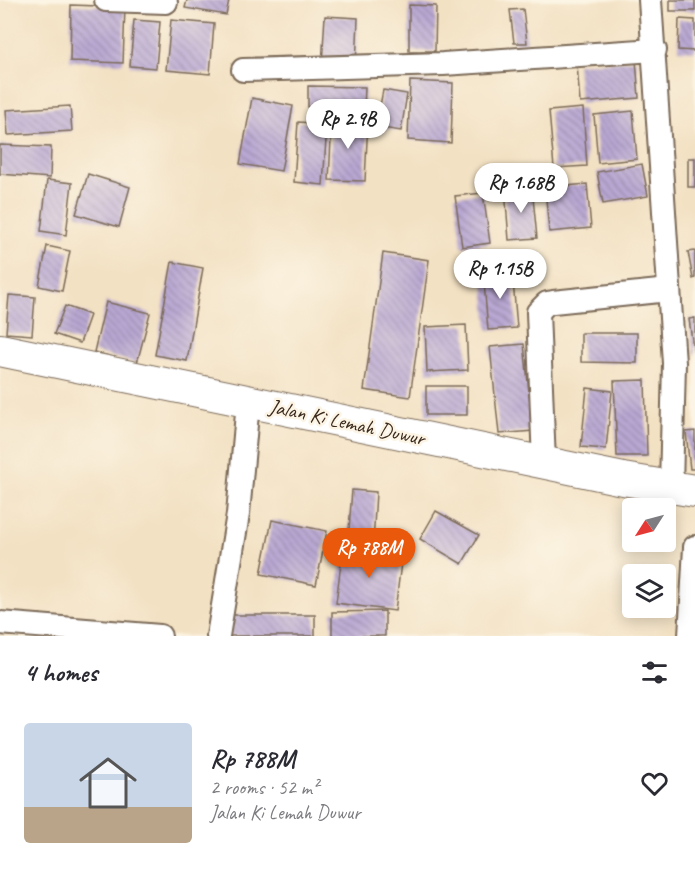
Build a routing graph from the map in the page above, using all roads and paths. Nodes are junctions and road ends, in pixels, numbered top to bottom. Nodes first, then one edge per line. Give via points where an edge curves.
1 (106, 0) edge
2 (650, 0) edge
3 (166, 2) dead end
4 (655, 50) junction
5 (243, 70) dead end
6 (669, 290) junction
7 (0, 350) edge
8 (248, 402) junction
9 (544, 463) junction
10 (683, 489) edge
11 (695, 547) edge
12 (0, 623) edge
13 (160, 636) edge
14 (219, 636) edge
15 (690, 636) edge

1 - 3 street
2 - 4 street
4 - 5 street via 443,64
4 - 6 street
6 - 9 street via 553,302 541,307 538,312
6 - 10 street
7 - 8 main road, Jalan Ki Lemah Duwur
8 - 9 main road, Jalan Ki Lemah Duwur
8 - 14 street via 238,514
9 - 10 main road, Jalan Ki Lemah Duwur
11 - 15 street
12 - 13 street

